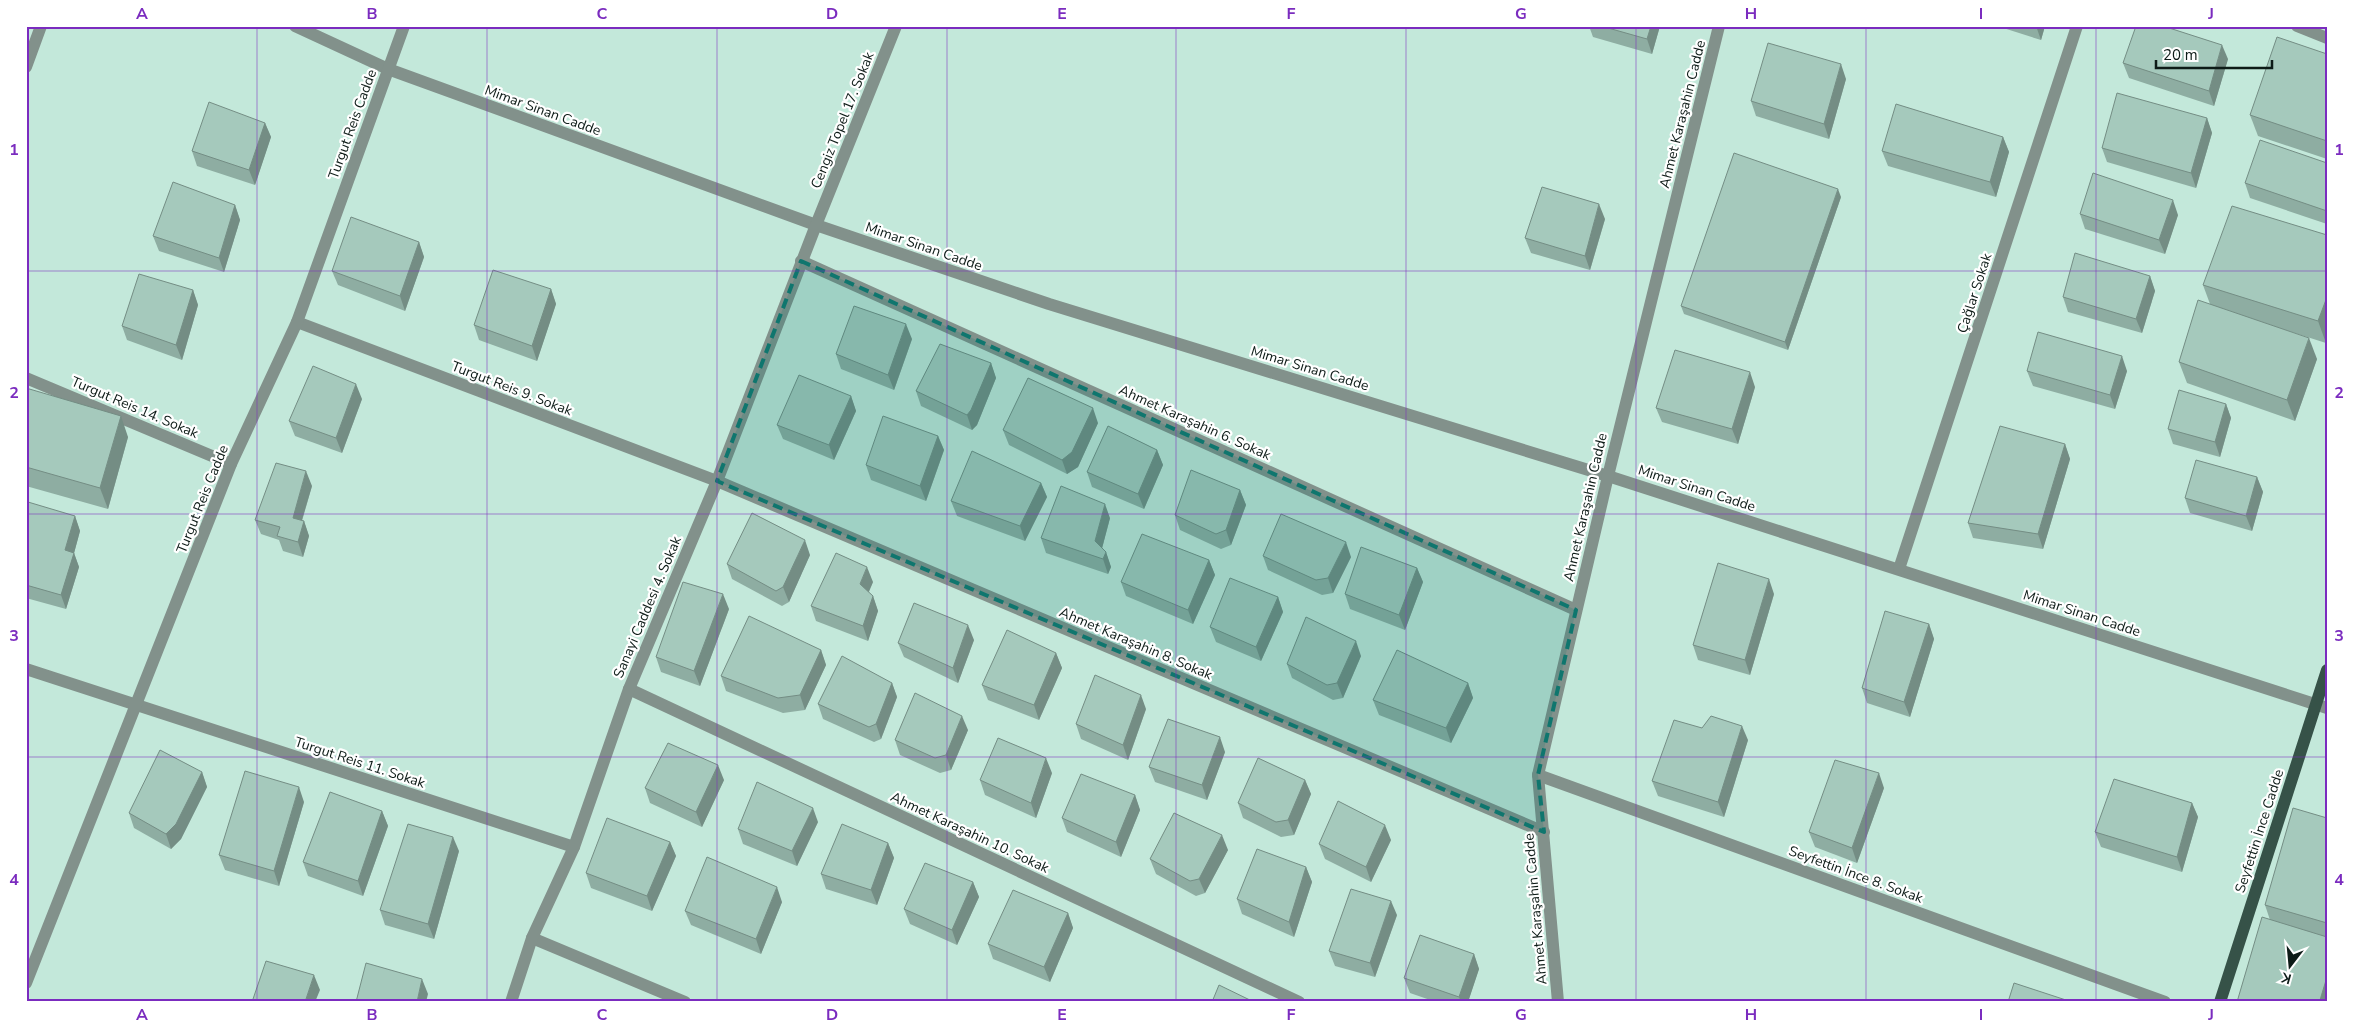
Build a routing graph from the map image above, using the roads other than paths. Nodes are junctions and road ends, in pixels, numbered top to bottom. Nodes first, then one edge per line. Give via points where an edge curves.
1 (41, 26) edge
2 (295, 26) edge
3 (404, 26) edge
4 (896, 26) edge
5 (1720, 26) edge
6 (2077, 26) edge
7 (2297, 26) edge
8 (2327, 38) edge
9 (26, 67) edge
10 (388, 69) junction
11 (816, 225) junction
12 (801, 261) junction
13 (297, 322) junction
14 (26, 378) edge
15 (231, 464) junction
16 (1608, 476) junction
17 (717, 481) junction
18 (1899, 569) junction
19 (1576, 610) junction
20 (26, 669) edge
21 (2327, 670) edge
22 (629, 689) junction
23 (137, 705) junction
24 (2321, 706) edge
25 (1538, 774) junction
26 (1544, 832) junction
27 (574, 848) junction
28 (532, 938) junction
29 (26, 983) edge
30 (511, 1002) edge
31 (685, 1002) edge
32 (1298, 1002) edge
33 (1558, 1002) edge
34 (2165, 1002) edge
35 (2220, 1002) edge

1 - 9 street
2 - 10 street, Mimar Sinan Cadde
3 - 10 street, Turgut Reis Cadde
4 - 11 street, Cengiz Topel 17. Sokak
5 - 16 street, Ahmet Karaşahin Cadde
6 - 18 street, Çağlar Sokak
7 - 8 street
10 - 11 street, Mimar Sinan Cadde
10 - 13 street, Turgut Reis Cadde
11 - 12 street, Sanayi Caddesi 4. Sokak
11 - 16 street, Mimar Sinan Cadde via 1050,304
12 - 17 street, Sanayi Caddesi 4. Sokak
12 - 19 street, Ahmet Karaşahin 6. Sokak
13 - 15 street, Turgut Reis Cadde
13 - 17 street, Turgut Reis 9. Sokak
14 - 15 street, Turgut Reis 14. Sokak
15 - 23 street, Turgut Reis Cadde
16 - 18 street, Mimar Sinan Cadde
16 - 19 street, Ahmet Karaşahin Cadde
17 - 22 street, Sanayi Caddesi 4. Sokak
17 - 26 street, Ahmet Karaşahin 8. Sokak
18 - 24 street, Mimar Sinan Cadde
19 - 25 street, Ahmet Karaşahin Cadde
20 - 23 street, Turgut Reis 11. Sokak
21 - 24 main road, Seyfettin İnce Cadde
22 - 27 street, Sanayi Caddesi 4. Sokak
22 - 32 street, Ahmet Karaşahin 10. Sokak
23 - 27 street, Turgut Reis 11. Sokak
23 - 29 street, Turgut Reis Cadde
24 - 35 main road, Seyfettin İnce Cadde
25 - 26 street, Ahmet Karaşahin Cadde
25 - 34 street, Seyfettin İnce 8. Sokak
26 - 33 street, Ahmet Karaşahin Cadde
27 - 28 street, Sanayi Caddesi 4. Sokak
28 - 30 street, Sanayi Caddesi 4. Sokak
28 - 31 street

